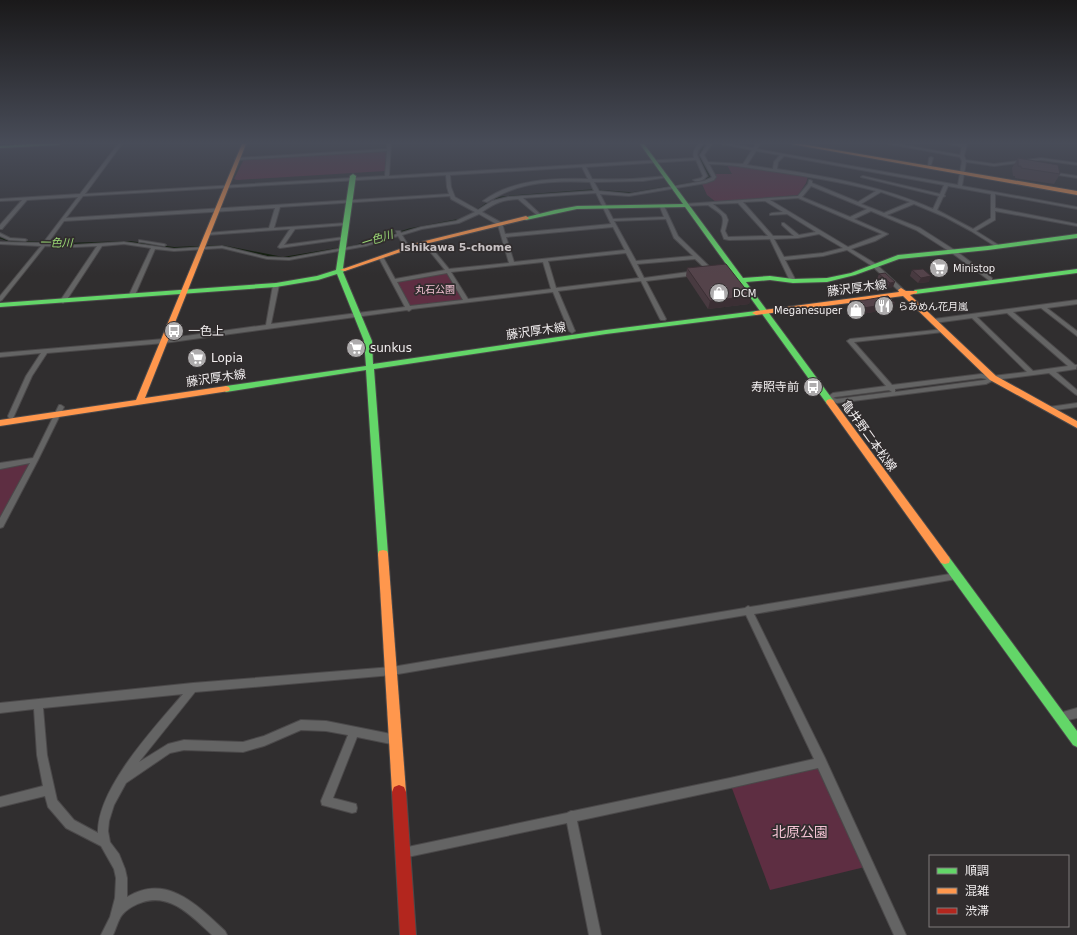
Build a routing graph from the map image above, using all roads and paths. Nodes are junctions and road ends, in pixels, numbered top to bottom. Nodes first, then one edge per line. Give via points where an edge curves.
1 (87, 188) edge
2 (180, 188) edge
3 (226, 188) edge
4 (350, 188) edge
5 (449, 188) edge
6 (517, 188) edge
7 (594, 188) edge
8 (655, 188) edge
9 (674, 188) edge
10 (807, 188) edge
11 (819, 188) edge
12 (870, 188) edge
13 (908, 188) edge
14 (945, 188) edge
15 (963, 188) edge
16 (1052, 188) edge
17 (596, 191) junction
18 (880, 191) junction
19 (1077, 192) edge
20 (83, 193) junction
21 (993, 193) junction
22 (452, 195) junction
23 (0, 196) edge
24 (943, 196) junction
25 (27, 197) junction
26 (519, 197) junction
27 (799, 197) junction
28 (765, 199) junction
29 (0, 200) edge
30 (739, 201) junction
31 (348, 202) junction
32 (914, 202) junction
33 (708, 203) junction
34 (858, 204) junction
35 (686, 205) junction
36 (278, 206) junction
37 (662, 207) junction
38 (606, 208) junction
39 (1077, 208) edge
40 (871, 209) junction
41 (993, 209) junction
42 (217, 210) junction
43 (935, 210) junction
44 (476, 211) junction
45 (788, 213) junction
46 (772, 214) dead end
47 (885, 214) junction
48 (538, 215) junction
49 (667, 218) junction
50 (850, 219) junction
51 (63, 220) junction
52 (613, 222) junction
53 (346, 224) junction
54 (500, 224) junction
55 (784, 224) dead end
56 (1077, 225) edge
57 (0, 228) edge
58 (292, 228) junction
59 (271, 230) junction
60 (974, 230) junction
61 (820, 232) junction
62 (398, 233) junction
63 (0, 234) edge
64 (207, 234) junction
65 (504, 236) junction
66 (1077, 236) edge
67 (771, 237) junction
68 (798, 237) junction
69 (0, 243) edge
70 (46, 243) junction
71 (425, 243) junction
72 (100, 245) junction
73 (343, 246) junction
74 (201, 247) junction
75 (998, 247) junction
76 (153, 248) junction
77 (408, 248) junction
78 (848, 249) junction
79 (628, 251) junction
80 (954, 252) junction
81 (696, 257) junction
82 (381, 258) junction
83 (783, 259) junction
84 (545, 260) junction
85 (634, 263) junction
86 (512, 264) junction
87 (874, 266) junction
88 (1077, 266) edge
89 (718, 270) edge
90 (339, 271) junction
91 (448, 271) junction
92 (711, 271) junction
93 (1077, 271) edge
94 (642, 279) junction
95 (990, 279) junction
96 (741, 280) junction
97 (394, 281) junction
98 (793, 281) junction
99 (276, 285) junction
100 (554, 289) junction
101 (184, 292) junction
102 (903, 292) junction
103 (132, 295) junction
104 (0, 299) edge
105 (63, 301) junction
106 (466, 301) junction
107 (1077, 302) edge
108 (0, 306) edge
109 (1043, 307) junction
110 (409, 309) junction
111 (762, 309) junction
112 (1008, 312) junction
113 (358, 314) junction
114 (973, 316) junction
115 (663, 319) junction
116 (934, 321) junction
117 (268, 327) junction
118 (943, 330) junction
119 (572, 331) junction
120 (1076, 332) edge
121 (164, 341) junction
122 (45, 351) junction
123 (0, 355) edge
124 (370, 364) junction
125 (1076, 367) edge
126 (1052, 371) junction
127 (1032, 373) junction
128 (993, 378) junction
129 (894, 390) junction
130 (1077, 393) edge
131 (141, 398) junction
132 (827, 399) junction
133 (1077, 405) edge
134 (1049, 409) junction
135 (60, 411) junction
136 (11, 416) junction
137 (0, 417) edge
138 (0, 423) edge
139 (1077, 424) edge
140 (35, 460) junction
141 (0, 466) edge
142 (0, 525) edge
143 (956, 576) junction
144 (748, 610) junction
145 (392, 671) junction
146 (193, 688) junction
147 (38, 705) junction
148 (0, 708) edge
149 (1077, 713) edge
150 (1059, 717) junction
151 (355, 731) junction
152 (396, 740) junction
153 (1077, 741) edge
154 (821, 762) junction
155 (123, 779) junction
156 (49, 790) junction
157 (0, 802) edge
158 (352, 808) dead end
159 (571, 816) junction
160 (105, 842) junction
161 (403, 853) junction
162 (117, 912) junction
163 (108, 935) edge
164 (221, 935) edge
165 (408, 935) edge
166 (595, 935) edge
167 (900, 935) edge

1 - 20 street
2 - 20 street
3 - 42 street
4 - 31 street
5 - 22 street
6 - 44 street via 497,195
7 - 17 street
8 - 17 street via 624,195
9 - 35 street, 亀井野二本松線
10 - 27 street
11 - 34 street
12 - 18 street
13 - 24 street
14 - 24 street
15 - 21 street
16 - 19 street
17 - 26 street
17 - 38 street
18 - 32 street
18 - 34 street
20 - 25 street
20 - 51 street
21 - 39 street
21 - 41 street
22 - 31 street
22 - 44 street
23 - 25 street
24 - 43 street
25 - 29 street
25 - 57 street
26 - 44 street via 494,202
26 - 48 street
27 - 28 street
27 - 50 street
28 - 30 street
28 - 45 street
30 - 33 street
30 - 67 street
31 - 36 street
31 - 53 street
32 - 43 street
32 - 47 street
33 - 35 street
33 - 67 street via 724,215 726,220 723,231 726,238
34 - 40 street
35 - 37 street
35 - 96 street, 亀井野二本松線 via 728,268
36 - 42 street
36 - 59 street
37 - 38 street
37 - 49 street
38 - 48 street via 575,208
38 - 52 street
40 - 47 street
40 - 50 street
41 - 56 street
41 - 60 street via 993,219
42 - 51 street
42 - 64 street
43 - 60 street
44 - 54 street
44 - 62 street via 463,220
45 - 46 street
45 - 61 street
47 - 80 street via 918,229
48 - 54 street
49 - 52 street
49 - 81 street via 676,237
50 - 78 street via 886,234
51 - 70 street
52 - 65 street
52 - 79 street
53 - 58 street
53 - 73 street
54 - 65 street
54 - 71 street
55 - 68 street
58 - 59 street
58 - 73 street via 280,247
59 - 64 street
60 - 75 street
61 - 68 street
61 - 78 street
62 - 73 street via 366,245
62 - 77 street
63 - 70 street via 13,239
64 - 74 street
65 - 86 street
66 - 75 street
67 - 68 street
67 - 83 street
69 - 70 street
70 - 72 street
70 - 74 street via 127,240
70 - 104 street
71 - 77 street
71 - 91 street
72 - 76 street via 124,243
72 - 105 street
73 - 74 street via 282,260 227,248
73 - 90 street
74 - 76 street via 174,250
74 - 101 street
75 - 80 street
76 - 103 street
77 - 82 street
78 - 83 street via 830,254
78 - 87 street
79 - 84 street
79 - 85 street
80 - 87 street via 898,257
80 - 95 street
81 - 85 street
81 - 92 street
82 - 90 street
82 - 97 street
83 - 98 street
84 - 86 street
84 - 100 street
85 - 94 street
86 - 91 street
87 - 98 street via 844,277 819,281
87 - 102 street
88 - 95 street, 藤沢厚木線
89 - 92 street
90 - 99 street
90 - 113 street
91 - 97 street
91 - 106 street
92 - 94 street
93 - 102 street, 藤沢厚木線
94 - 100 street
94 - 115 street
95 - 102 street, 藤沢厚木線
96 - 98 street via 770,278
96 - 111 street, 亀井野二本松線
97 - 110 street
99 - 101 street
99 - 117 street
100 - 106 street
100 - 119 street
101 - 103 street
101 - 121 street
102 - 111 street, 藤沢厚木線
102 - 116 street
103 - 105 street
105 - 108 street
106 - 110 street
107 - 109 street
109 - 112 street
109 - 120 street
110 - 113 street
111 - 115 street, 藤沢厚木線
111 - 124 street, 藤沢厚木線
111 - 132 street, 亀井野二本松線
112 - 114 street
112 - 125 street
113 - 117 street
113 - 124 street via 368,341
114 - 116 street
114 - 127 street
115 - 119 street, 藤沢厚木線
116 - 118 street
117 - 121 street
118 - 128 street
118 - 129 street via 850,341
119 - 124 street, 藤沢厚木線
121 - 122 street
121 - 131 street
122 - 123 street
122 - 136 street via 29,376
124 - 131 street, 藤沢厚木線
124 - 145 street
125 - 126 street
126 - 127 street
126 - 130 street
127 - 128 street
128 - 129 street via 986,382
128 - 134 street
129 - 132 street via 837,401
131 - 135 street, 藤沢厚木線
132 - 143 street, 亀井野二本松線
133 - 134 street
134 - 139 street
135 - 136 street, 藤沢厚木線
135 - 138 street, 藤沢厚木線
135 - 140 street
136 - 137 street, 藤沢厚木線
140 - 141 street
140 - 142 street
143 - 144 street
143 - 150 street, 亀井野二本松線
144 - 145 street
144 - 154 street
145 - 146 street
145 - 152 street
146 - 147 street
146 - 155 street
147 - 148 street
147 - 156 street via 42,755
149 - 150 street
150 - 153 street, 亀井野二本松線
151 - 152 street
151 - 155 street via 301,725 243,747 184,745 168,749
151 - 158 street via 326,801
152 - 161 street
154 - 159 street
154 - 167 street
155 - 160 street via 112,798 104,821
156 - 157 street
156 - 160 street via 52,803 70,824
159 - 161 street
159 - 166 street
160 - 162 street via 122,874 121,902
161 - 165 street
162 - 163 street
162 - 164 street via 137,898 151,894 167,894 183,902

